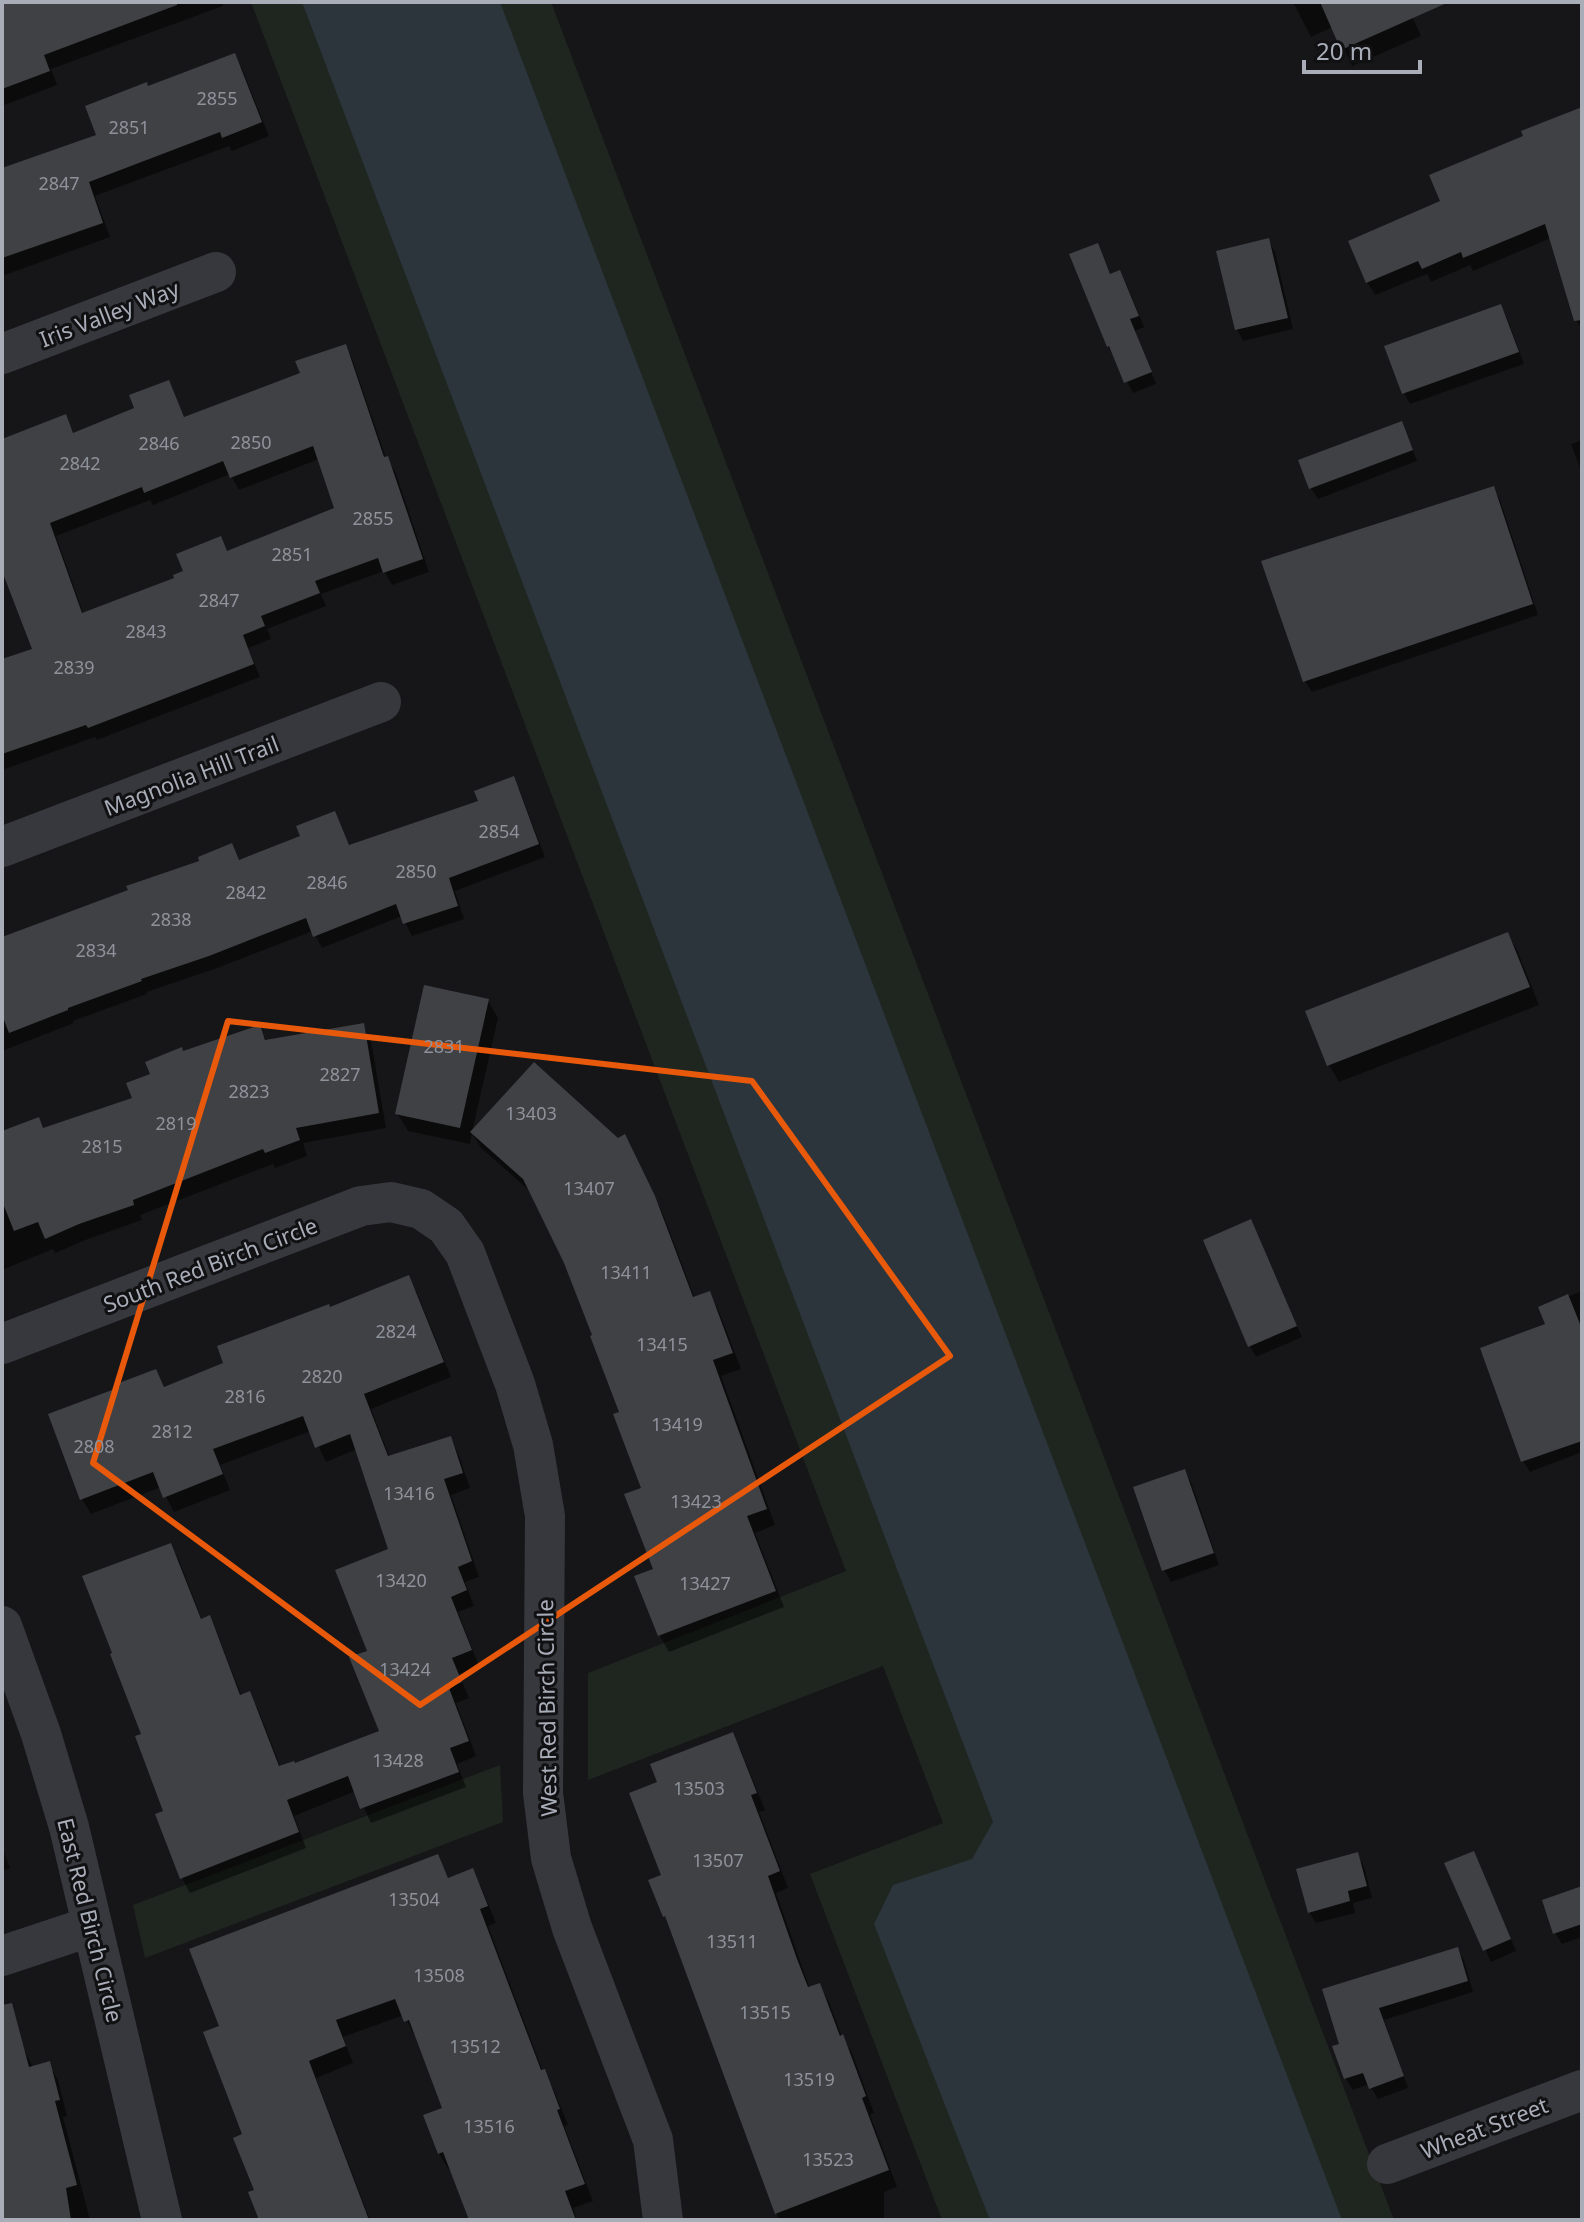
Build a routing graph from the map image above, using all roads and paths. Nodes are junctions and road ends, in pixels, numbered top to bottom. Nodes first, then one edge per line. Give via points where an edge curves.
1 (216, 272) dead end
2 (2, 354) edge
3 (381, 702) dead end
4 (2, 847) edge
5 (421, 1209) joint
6 (2, 1344) edge
7 (2, 1626) edge
8 (92, 1926) junction
9 (2, 1956) edge
10 (1582, 2090) edge
11 (1387, 2164) dead end
12 (162, 2220) edge
13 (663, 2220) edge

1 - 2 street, Iris Valley Way
3 - 4 street, Magnolia Hill Trail
5 - 6 street, South Red Birch Circle via 391,1202 361,1206
5 - 13 street, West Red Birch Circle via 446,1226 465,1253 533,1445 545,1516 543,1793 551,1858 572,1928 653,2140
7 - 8 street, East Red Birch Circle via 69,1827
8 - 9 street
8 - 12 street, East Red Birch Circle
10 - 11 street, Wheat Street

